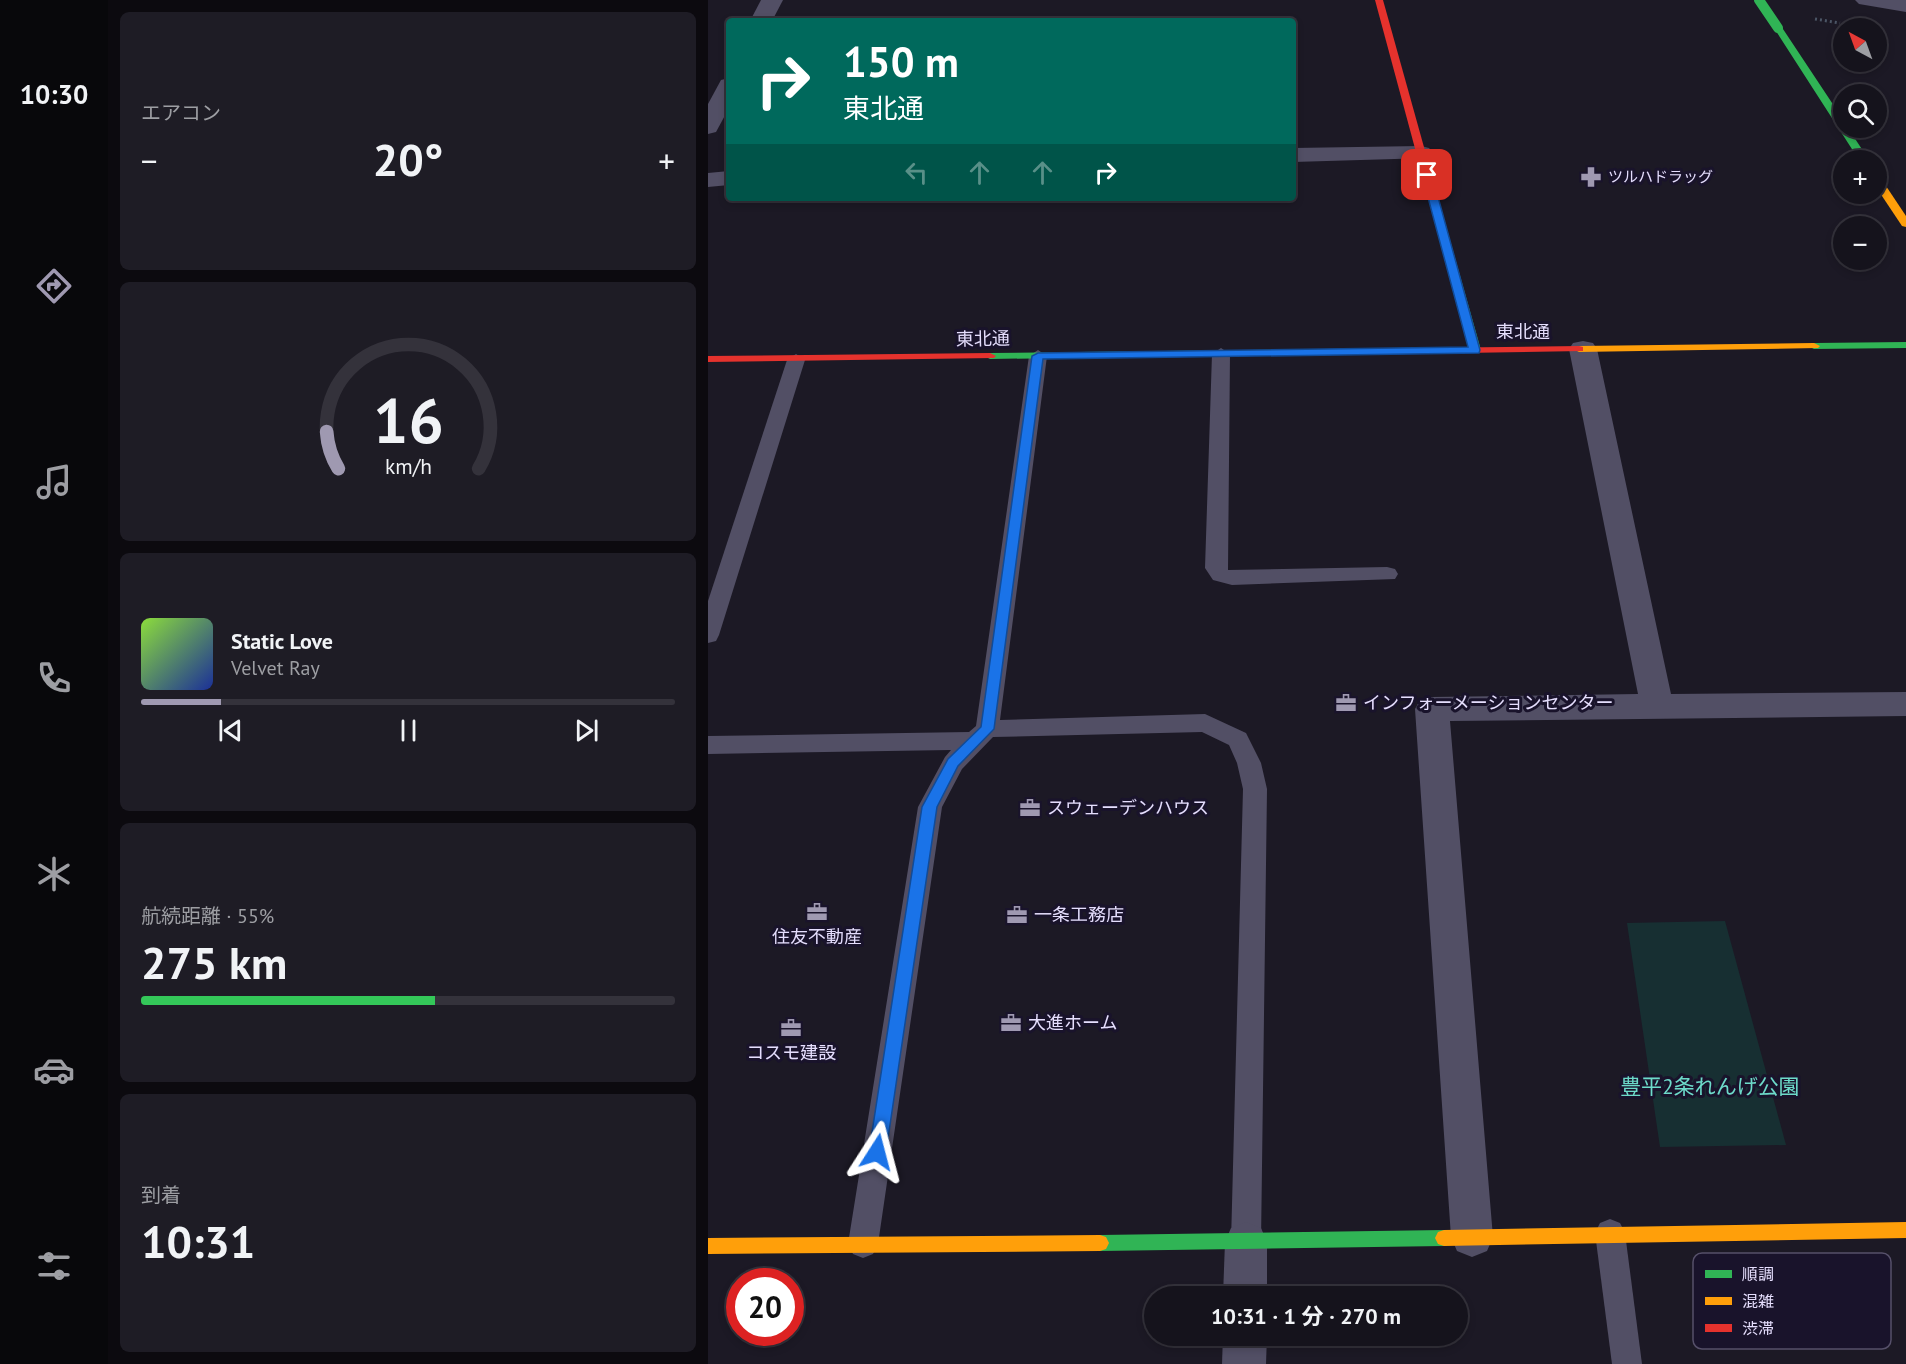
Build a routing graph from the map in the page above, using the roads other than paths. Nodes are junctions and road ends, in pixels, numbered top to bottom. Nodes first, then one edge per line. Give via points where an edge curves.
1 (772, 0) edge
2 (1379, 0) edge
3 (1759, 0) edge
4 (1866, 0) edge
5 (1906, 6) edge
6 (763, 18) edge
7 (726, 91) edge
8 (708, 127) edge
9 (1857, 150) edge
10 (1421, 153) junction
11 (1296, 155) edge
12 (726, 178) edge
13 (708, 180) edge
14 (1887, 196) edge
15 (1906, 225) edge
16 (1906, 345) edge
17 (1583, 349) junction
18 (1475, 350) junction
19 (1221, 354) junction
20 (1038, 356) junction
21 (708, 359) edge
22 (796, 360) junction
23 (1387, 574) dead end
24 (708, 634) edge
25 (1906, 705) edge
26 (1657, 708) junction
27 (982, 735) junction
28 (708, 745) edge
29 (1906, 1230) edge
30 (1610, 1233) junction
31 (1472, 1237) junction
32 (1246, 1242) junction
33 (863, 1244) junction
34 (708, 1246) edge
35 (1245, 1286) edge
36 (1245, 1346) edge
37 (1244, 1364) edge
38 (1627, 1364) edge

1 - 6 street
2 - 10 street
3 - 9 street, bridge
4 - 5 street
7 - 8 street
10 - 11 street
10 - 18 street
12 - 13 street
14 - 15 street
16 - 17 street, 東北通
17 - 18 street, 東北通
17 - 26 street
18 - 19 street, 東北通
19 - 20 street, 東北通
19 - 23 lane via 1216,568 1221,575 1232,578
20 - 22 street, 東北通
20 - 27 lane
21 - 22 street, 東北通
22 - 24 lane
25 - 26 street
26 - 31 street via 1432,709
27 - 28 lane
27 - 32 lane via 1205,723 1238,739 1255,789
27 - 33 lane via 953,763 930,807
29 - 30 street
30 - 31 street
30 - 38 lane
31 - 32 street
32 - 33 street
32 - 35 street
33 - 34 street
36 - 37 street

